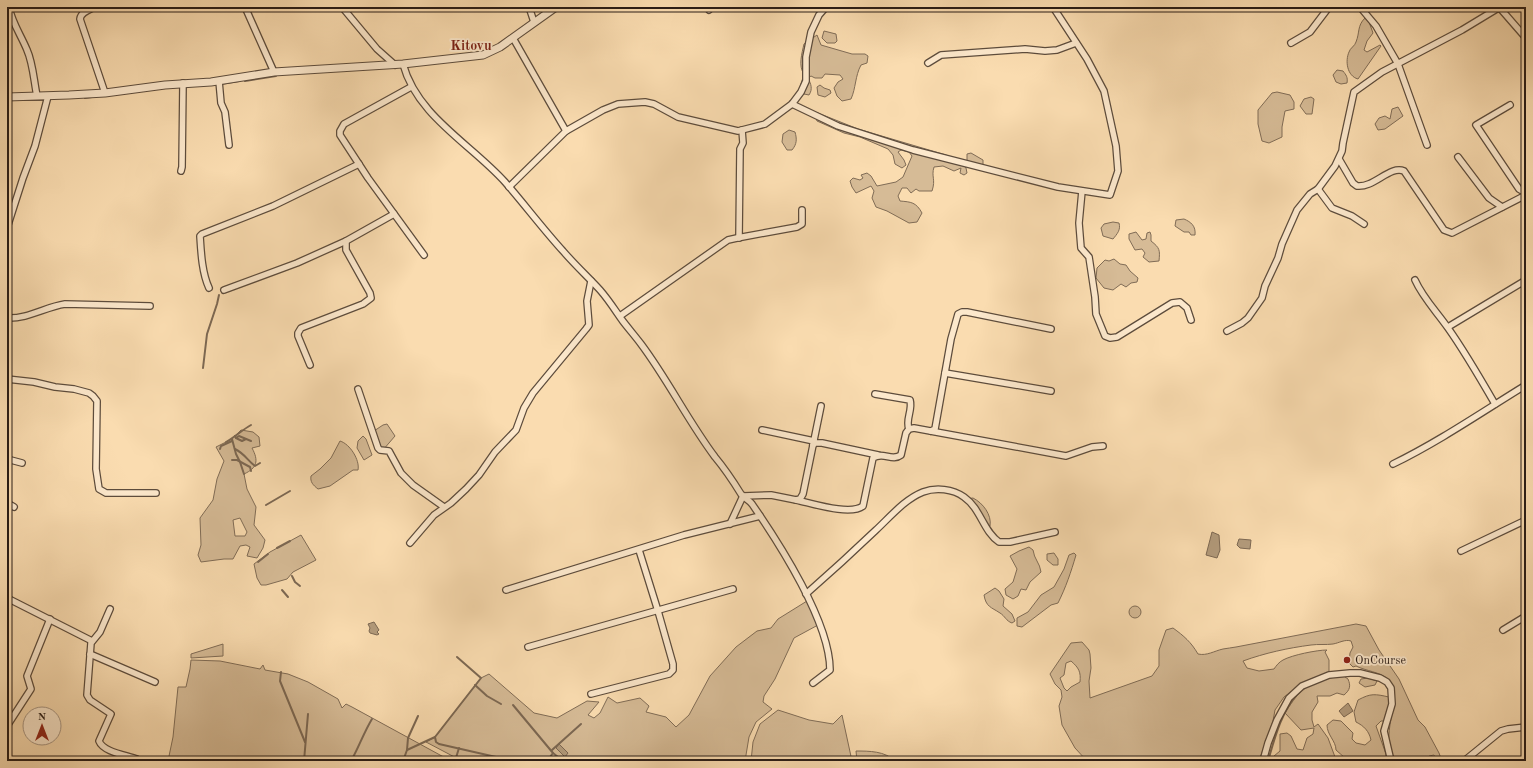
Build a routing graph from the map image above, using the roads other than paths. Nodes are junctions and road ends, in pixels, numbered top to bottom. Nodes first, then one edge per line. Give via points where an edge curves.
1 (9, 7) edge
2 (95, 7) edge
3 (245, 7) edge
4 (342, 7) edge
5 (529, 7) edge
6 (556, 7) edge
7 (826, 7) edge
8 (1053, 7) edge
9 (1329, 7) edge
10 (1360, 7) edge
11 (1500, 7) edge
12 (534, 22) junction
13 (512, 38) junction
14 (1526, 38) edge
15 (1076, 43) junction
16 (1292, 43) dead end
17 (928, 63) dead end
18 (403, 64) junction
19 (1398, 64) junction
20 (395, 65) junction
21 (274, 72) junction
22 (219, 81) junction
23 (183, 83) junction
24 (411, 87) junction
25 (105, 93) junction
26 (36, 96) junction
27 (48, 96) junction
28 (7, 97) edge
29 (792, 104) junction
30 (1510, 105) dead end
31 (742, 130) junction
32 (566, 131) junction
33 (229, 145) dead end
34 (1427, 145) dead end
35 (1458, 157) dead end
36 (1339, 159) junction
37 (358, 164) junction
38 (181, 171) dead end
39 (509, 187) junction
40 (1318, 189) junction
41 (1082, 191) junction
42 (1526, 194) edge
43 (1502, 208) junction
44 (802, 210) dead end
45 (394, 214) junction
46 (1364, 224) dead end
47 (7, 228) edge
48 (739, 238) junction
49 (346, 241) junction
50 (424, 255) dead end
51 (1415, 280) dead end
52 (1526, 280) edge
53 (591, 281) junction
54 (209, 288) dead end
55 (224, 290) dead end
56 (150, 306) dead end
57 (620, 316) junction
58 (7, 318) edge
59 (1191, 320) dead end
60 (1448, 327) junction
61 (1051, 329) dead end
62 (1227, 331) dead end
63 (310, 365) dead end
64 (945, 373) junction
65 (7, 379) edge
66 (1526, 385) edge
67 (358, 389) dead end
68 (1051, 391) dead end
69 (875, 394) dead end
70 (1495, 404) junction
71 (820, 406) dead end
72 (909, 429) junction
73 (762, 430) dead end
74 (931, 431) junction
75 (813, 444) junction
76 (1103, 446) dead end
77 (880, 455) junction
78 (7, 459) edge
79 (22, 463) dead end
80 (1393, 464) dead end
81 (156, 493) dead end
82 (743, 496) junction
83 (796, 500) junction
84 (7, 503) edge
85 (14, 507) dead end
86 (444, 507) junction
87 (760, 516) junction
88 (1526, 520) edge
89 (730, 524) junction
90 (1055, 532) dead end
91 (410, 543) dead end
92 (639, 550) junction
93 (1461, 551) dead end
94 (733, 589) dead end
95 (506, 590) dead end
96 (806, 594) junction
97 (7, 598) edge
98 (110, 609) dead end
99 (658, 611) junction
100 (1526, 616) edge
101 (50, 619) junction
102 (1503, 630) dead end
103 (92, 641) junction
104 (528, 648) dead end
105 (90, 654) junction
106 (155, 682) dead end
107 (813, 683) dead end
108 (591, 694) dead end
109 (7, 726) edge
110 (1526, 727) edge
111 (137, 759) dead end
112 (1263, 761) edge
113 (1391, 761) edge
114 (1464, 761) edge

1 - 26 street via 28,51
2 - 25 street via 80,15 80,19
3 - 21 street
4 - 20 street
5 - 12 street
6 - 12 street
7 - 29 street via 811,32 806,57 806,81 802,92
8 - 15 street
9 - 16 street via 1310,32
10 - 19 street via 1376,26
11 - 14 street
11 - 19 street
12 - 13 street
13 - 18 street via 483,55
13 - 32 street
15 - 17 street via 1057,50 1025,49 941,56
15 - 41 street via 1104,91 1116,146 1118,172 1110,195
18 - 20 street
18 - 24 street
19 - 34 street
19 - 36 street via 1354,92
20 - 21 street
21 - 22 street
22 - 23 street
22 - 33 street
23 - 25 street
23 - 38 street
24 - 37 street via 352,119 341,128 340,135
24 - 39 street via 444,125
25 - 27 street
26 - 27 street
26 - 28 street
27 - 47 street via 35,146
29 - 31 street via 765,124
29 - 41 street via 838,126 913,150
30 - 42 street via 1476,125 1519,189
31 - 32 street via 730,130 690,121 645,102 618,104
31 - 48 street
32 - 39 street
35 - 43 street via 1489,198
36 - 40 street
36 - 43 street via 1353,183 1358,186 1370,185 1395,170 1404,171 1444,230 1449,233
37 - 45 street
37 - 54 street via 272,206 202,234 200,244
39 - 53 street
40 - 46 street via 1332,208
40 - 62 street via 1310,194 1297,210 1262,298 1242,324
41 - 59 street via 1079,223 1081,248 1089,257 1096,314 1105,336 1116,337 1172,303 1180,302 1187,308
42 - 43 street
44 - 48 street via 802,224 797,227
45 - 49 street
45 - 50 street
48 - 57 street via 728,240
49 - 55 street via 297,263
49 - 63 street via 346,250 371,298 363,304 301,328 298,336
51 - 60 street via 1432,308
52 - 60 street
53 - 57 street
53 - 86 street via 587,301 589,325 533,393 516,430 466,489
56 - 58 street via 65,304 21,318
57 - 82 street via 658,367 683,410
60 - 70 street
61 - 64 street via 962,312 956,320
64 - 68 street
64 - 74 street via 935,429
65 - 81 street via 74,389 93,396 97,401 96,469 99,489 106,493
66 - 70 street
67 - 86 street via 378,448 389,451 402,473 413,485
69 - 72 street via 910,400 907,425
70 - 80 street via 1450,433
71 - 75 street
72 - 74 street
72 - 77 street via 901,455 893,458
73 - 75 street
74 - 76 street via 1066,456
75 - 77 street via 822,443
75 - 83 street via 803,494
77 - 83 street via 873,458 862,506 859,509 844,509
78 - 79 street
82 - 83 street via 771,494
82 - 87 street via 750,501
82 - 89 street
84 - 85 street
86 - 91 street
87 - 89 street
87 - 96 street
88 - 93 street
89 - 92 street via 684,535
90 - 96 street via 999,542 989,532 975,507 964,497 941,489 923,492 904,505
92 - 95 street
92 - 99 street
94 - 99 street
96 - 107 street via 828,651 830,667 829,672
97 - 101 street
98 - 103 street via 100,632
99 - 104 street
99 - 108 street via 673,664 671,672
100 - 102 street
101 - 103 street
101 - 109 street via 27,676 31,689
103 - 105 street
105 - 106 street
105 - 111 street via 86,695 111,714 101,734 100,745
110 - 114 street via 1501,732
112 - 113 street via 1277,720 1289,698 1302,686 1329,674 1360,673 1380,678 1391,688 1392,704 1384,731

